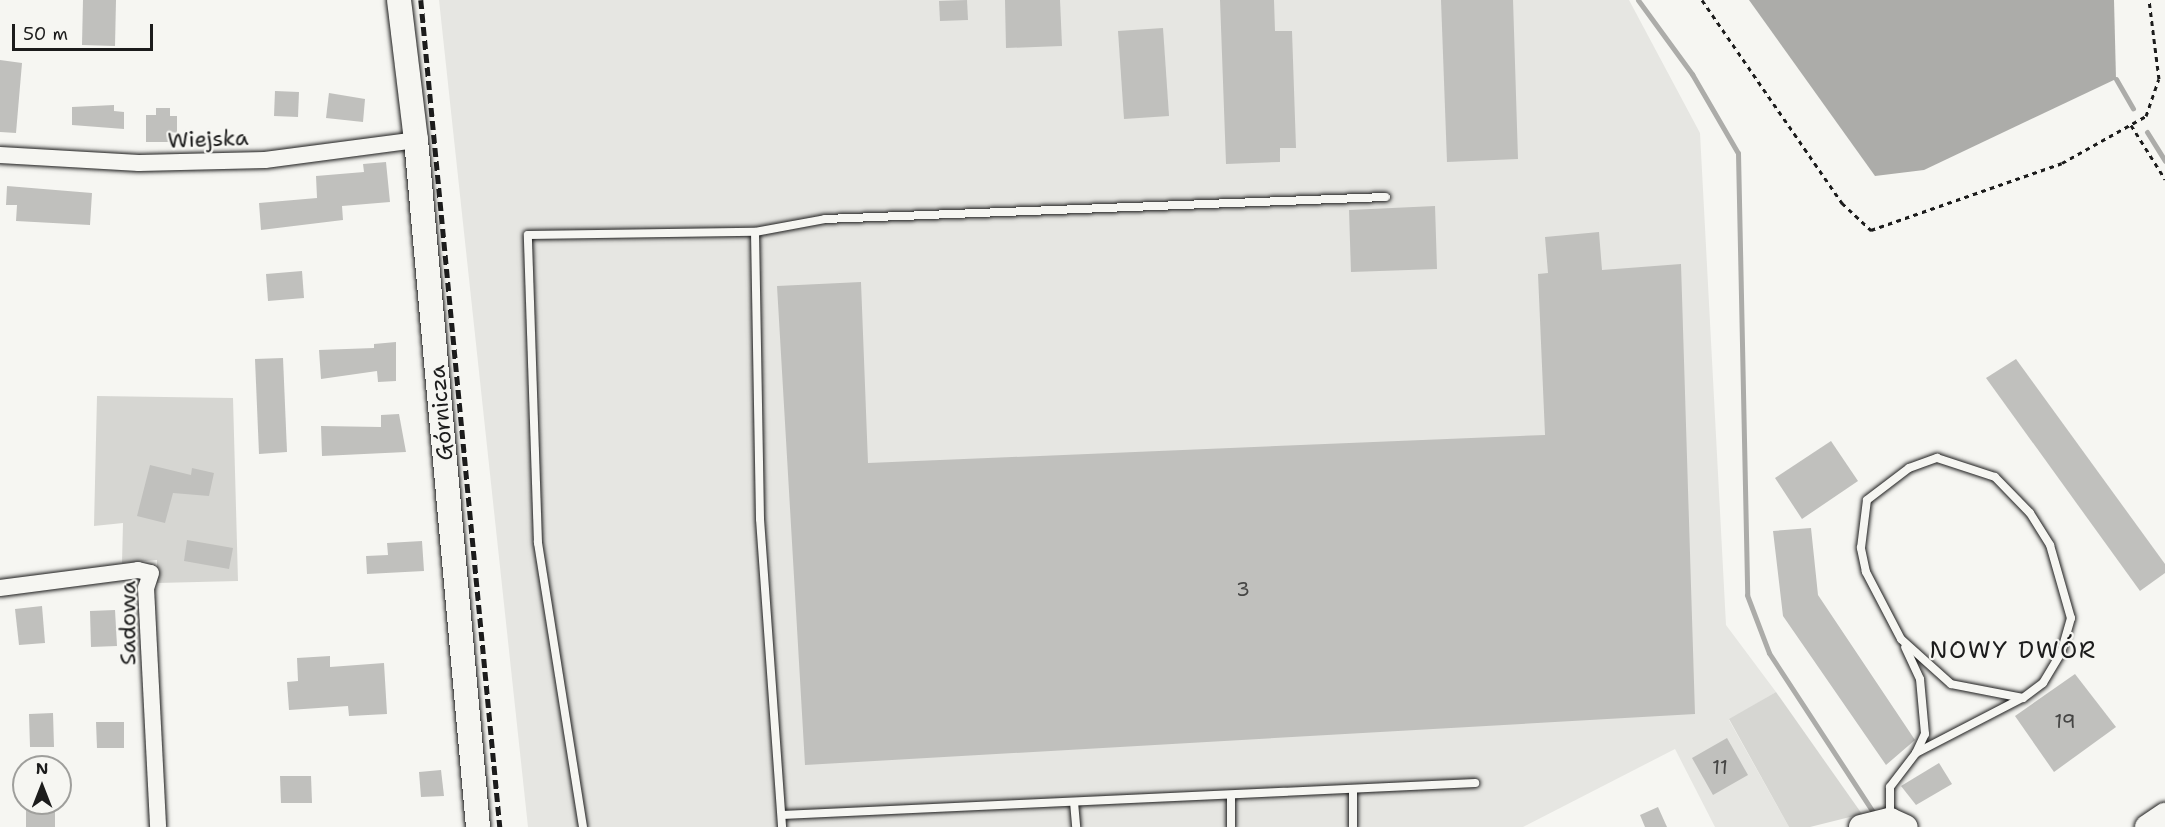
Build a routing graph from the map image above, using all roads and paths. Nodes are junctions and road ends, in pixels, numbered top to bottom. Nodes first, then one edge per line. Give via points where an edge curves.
1 (399, 0) edge
2 (1702, 0) edge
3 (2149, 0) edge
4 (2132, 125) junction
5 (416, 140) junction
6 (0, 155) edge
7 (2165, 179) edge
8 (1386, 197) dead end
9 (755, 232) junction
10 (0, 588) edge
11 (1901, 639) junction
12 (2023, 698) junction
13 (1916, 753) junction
14 (1475, 783) dead end
15 (1353, 790) junction
16 (1231, 795) junction
17 (1074, 802) junction
18 (782, 815) junction
19 (2165, 815) edge
20 (1898, 823) edge
21 (158, 827) edge
22 (478, 827) edge
23 (584, 827) edge
24 (782, 827) edge
25 (1076, 827) edge
26 (1231, 827) edge
27 (1353, 827) edge
28 (1861, 827) edge
29 (2147, 827) edge

1 - 5 street, Górnicza
2 - 4 path via 1842,203 1871,230 2062,163
3 - 4 path via 2159,79 2146,116
4 - 7 path
5 - 6 street, Wiejska via 265,159 139,163
5 - 22 street, Górnicza
8 - 9 lane via 825,219
9 - 18 lane via 760,519
9 - 23 lane via 528,235 538,543
10 - 21 street, Sadowa via 138,570 152,573 146,588
11 - 12 lane via 1951,684
11 - 12 lane via 1866,572 1861,548 1867,500 1908,468 1937,458 1995,477 2030,513 2050,545 2071,618 2061,653 2043,683
11 - 13 lane via 1920,679 1925,734
12 - 13 lane
13 - 20 lane via 1890,787
14 - 15 lane
15 - 16 lane
15 - 27 lane
16 - 17 lane
16 - 26 lane
17 - 18 lane
17 - 25 lane
18 - 24 lane
19 - 29 street
20 - 28 street

